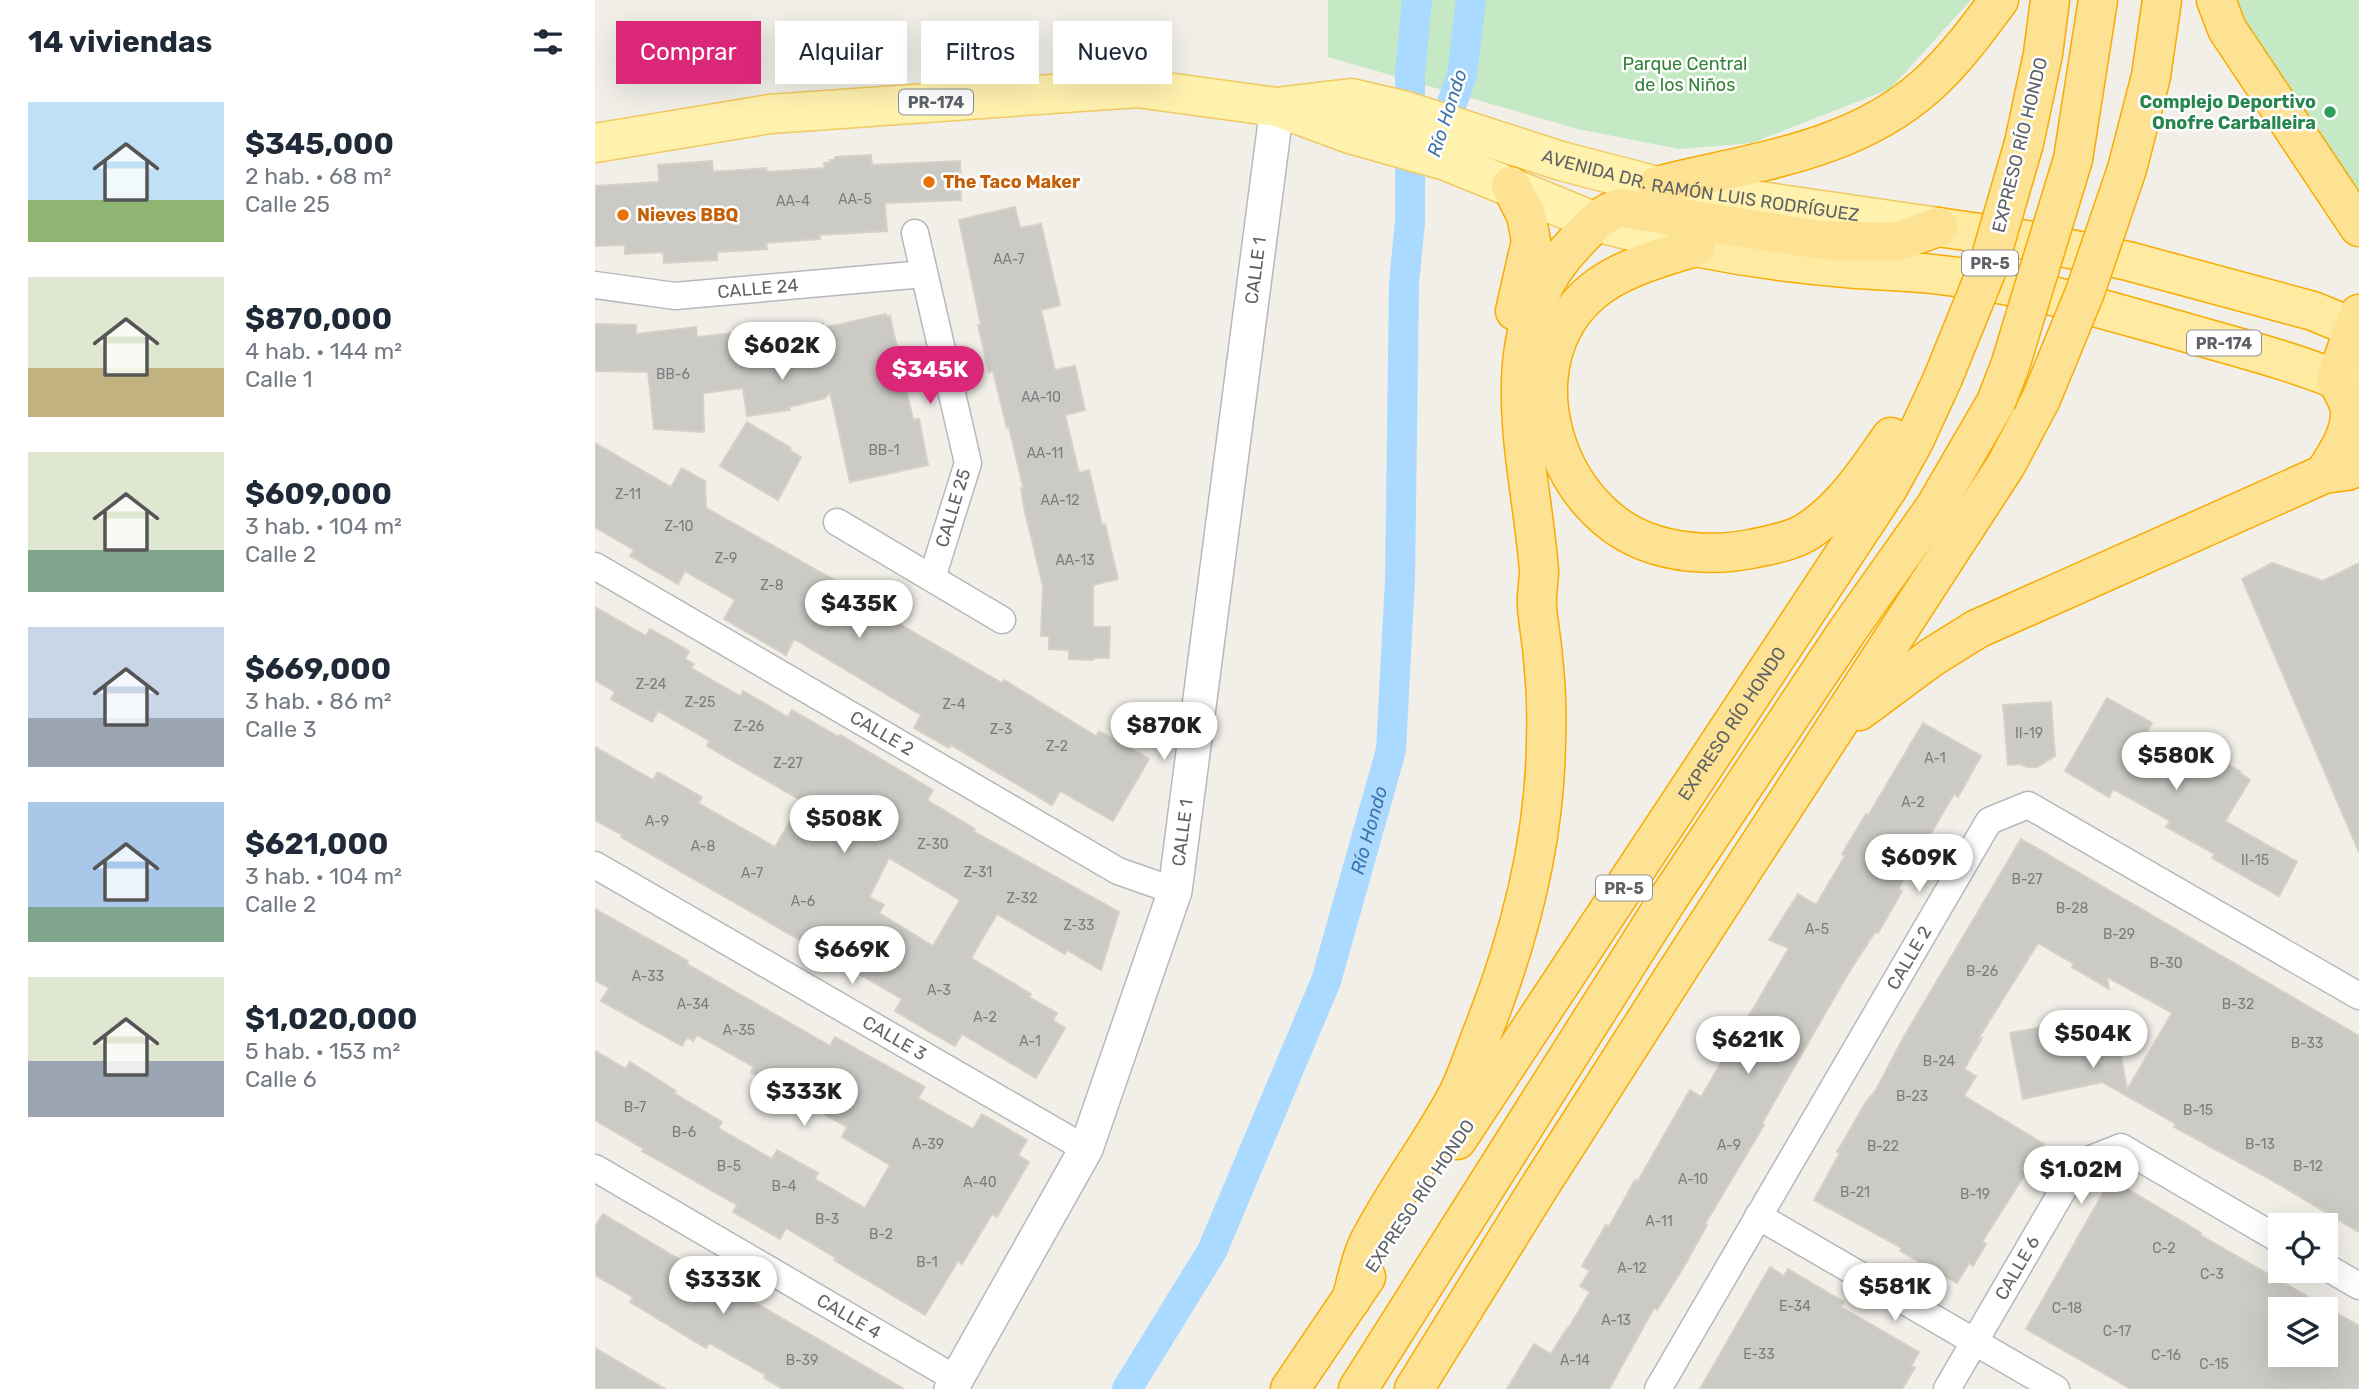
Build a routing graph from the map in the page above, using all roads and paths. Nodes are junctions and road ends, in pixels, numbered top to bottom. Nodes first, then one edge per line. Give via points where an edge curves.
1 (1999, 0) edge
2 (2050, 0) edge
3 (2162, 0) edge
4 (2216, 0) edge
5 (2095, 6) edge
6 (1277, 107) junction
7 (1351, 116) junction
8 (595, 143) edge
9 (1511, 186) junction
10 (1657, 186) junction
11 (1596, 222) junction
12 (1938, 227) junction
13 (2359, 227) edge
14 (915, 233) dead end
15 (1695, 247) junction
16 (923, 274) junction
17 (595, 285) edge
18 (2357, 324) edge
19 (1943, 378) junction
20 (2348, 384) edge
21 (2342, 470) edge
22 (838, 522) dead end
23 (595, 566) edge
24 (932, 578) junction
25 (1536, 604) junction
26 (1002, 620) dead end
27 (1836, 730) junction
28 (595, 865) edge
29 (1175, 891) junction
30 (2359, 996) edge
31 (1086, 1149) junction
32 (595, 1168) edge
33 (1758, 1216) junction
34 (2268, 1233) edge
35 (2338, 1273) edge
36 (2359, 1286) edge
37 (1351, 1300) junction
38 (1974, 1342) junction
39 (953, 1384) edge
40 (1290, 1389) edge
41 (1358, 1389) edge
42 (1414, 1389) edge
43 (1658, 1389) edge
44 (1947, 1389) edge
45 (2056, 1389) edge

1 - 10 highway via 1927,86 1887,116 1811,149
2 - 19 highway, EXPRESO RÍO HONDO / PR-5, bridge via 2024,143 1988,267
3 - 27 highway, bridge via 2151,76 2127,169 2085,292 2041,399 2007,465
4 - 13 highway via 2227,29
5 - 41 highway, bridge via 2073,159 1996,402 1935,507 1668,899
6 - 7 main road, AVENIDA DR. RAMÓN LUIS RODRÍGUEZ
6 - 8 main road, AVENIDA DR. RAMÓN LUIS RODRÍGUEZ / PR-174 via 1137,89 770,114
6 - 29 street, CALLE 1
7 - 9 main road, AVENIDA DR. RAMÓN LUIS RODRÍGUEZ
7 - 10 main road, AVENIDA DR. RAMÓN LUIS RODRÍGUEZ via 1469,129
9 - 11 main road, AVENIDA DR. RAMÓN LUIS RODRÍGUEZ
9 - 25 highway via 1526,215 1531,241 1507,347 1505,378 1527,578
10 - 12 main road, AVENIDA DR. RAMÓN LUIS RODRÍGUEZ
11 - 12 highway via 1620,208 1821,240 1896,242
11 - 15 main road, AVENIDA DR. RAMÓN LUIS RODRÍGUEZ
11 - 25 highway via 1554,269 1538,297 1522,363 1522,433 1539,573
12 - 18 highway, AVENIDA DR. RAMÓN LUIS RODRÍGUEZ via 2128,261
14 - 16 street, CALLE 25
15 - 19 highway via 1653,260 1593,291 1556,341 1549,365 1546,398 1550,426 1564,460 1594,505 1626,531 1655,545 1690,552 1735,552 1809,531 1862,479 1893,434
15 - 20 highway, AVENIDA DR. RAMÓN LUIS RODRÍGUEZ / PR-174 via 1745,257 1954,277 2053,296 2241,348
16 - 17 street, CALLE 24 via 675,296
16 - 24 street, CALLE 25 via 968,463
18 - 20 highway
19 - 37 highway, EXPRESO RÍO HONDO / PR-5 via 1888,488
20 - 21 highway via 2350,409
21 - 27 highway via 1977,629
22 - 24 street
23 - 29 street, CALLE 2 via 1118,871
24 - 26 street
25 - 37 highway via 1544,660 1545,786 1519,929 1459,1091 1369,1241
27 - 42 highway via 1683,962
28 - 31 street, CALLE 3
29 - 31 street, CALLE 1
30 - 33 street, CALLE 2 via 2028,804 1989,821
31 - 39 street, CALLE 1
32 - 39 street, CALLE 4
33 - 38 street
33 - 43 street, CALLE 2
34 - 38 street, CALLE 6 via 2121,1147 2078,1164
35 - 36 street
37 - 40 highway, EXPRESO RÍO HONDO / PR-5
38 - 44 street, CALLE 6
38 - 45 street

